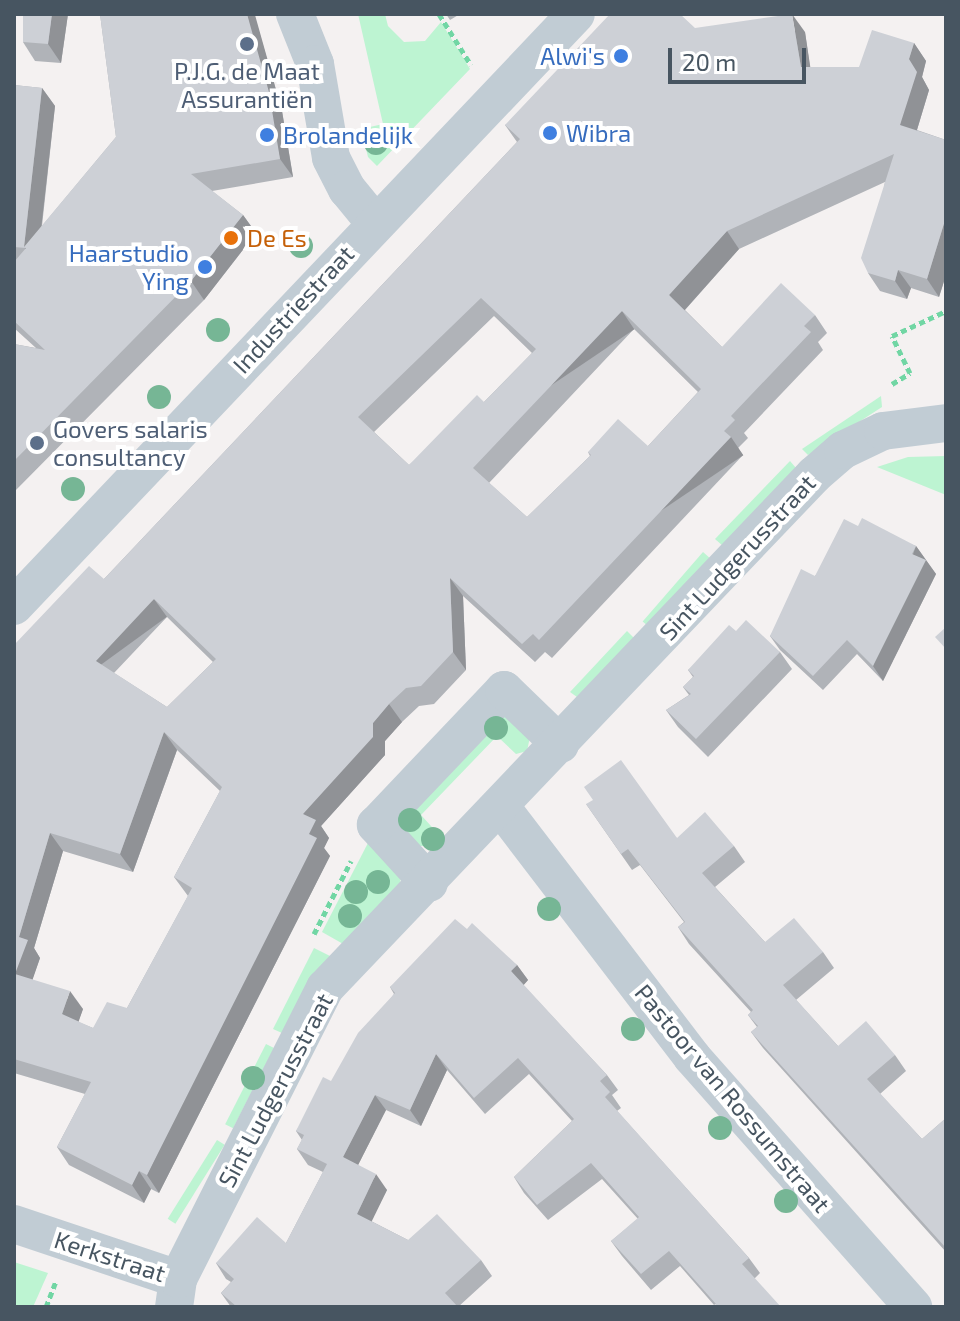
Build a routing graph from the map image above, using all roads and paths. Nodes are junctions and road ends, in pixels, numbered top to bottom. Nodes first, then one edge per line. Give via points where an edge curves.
1 (295, 14) edge
2 (439, 14) edge
3 (576, 14) edge
4 (493, 99) junction
5 (374, 222) junction
6 (946, 423) edge
7 (14, 606) edge
8 (560, 744) junction
9 (501, 807) junction
10 (429, 883) junction
11 (14, 1224) edge
12 (176, 1293) edge
13 (913, 1307) edge

1 - 5 street via 315,64 331,158 347,189
2 - 4 path
3 - 4 street, Industriestraat
4 - 5 street, Industriestraat
5 - 7 street, Industriestraat
6 - 8 street, Sint Ludgerusstraat via 883,431 833,458
8 - 9 street, Sint Ludgerusstraat
8 - 10 street via 504,690 376,825
9 - 10 street, Sint Ludgerusstraat
9 - 13 street, Pastoor van Rossumstraat via 692,1057
10 - 12 street, Sint Ludgerusstraat via 325,988
11 - 12 street, Kerkstraat

